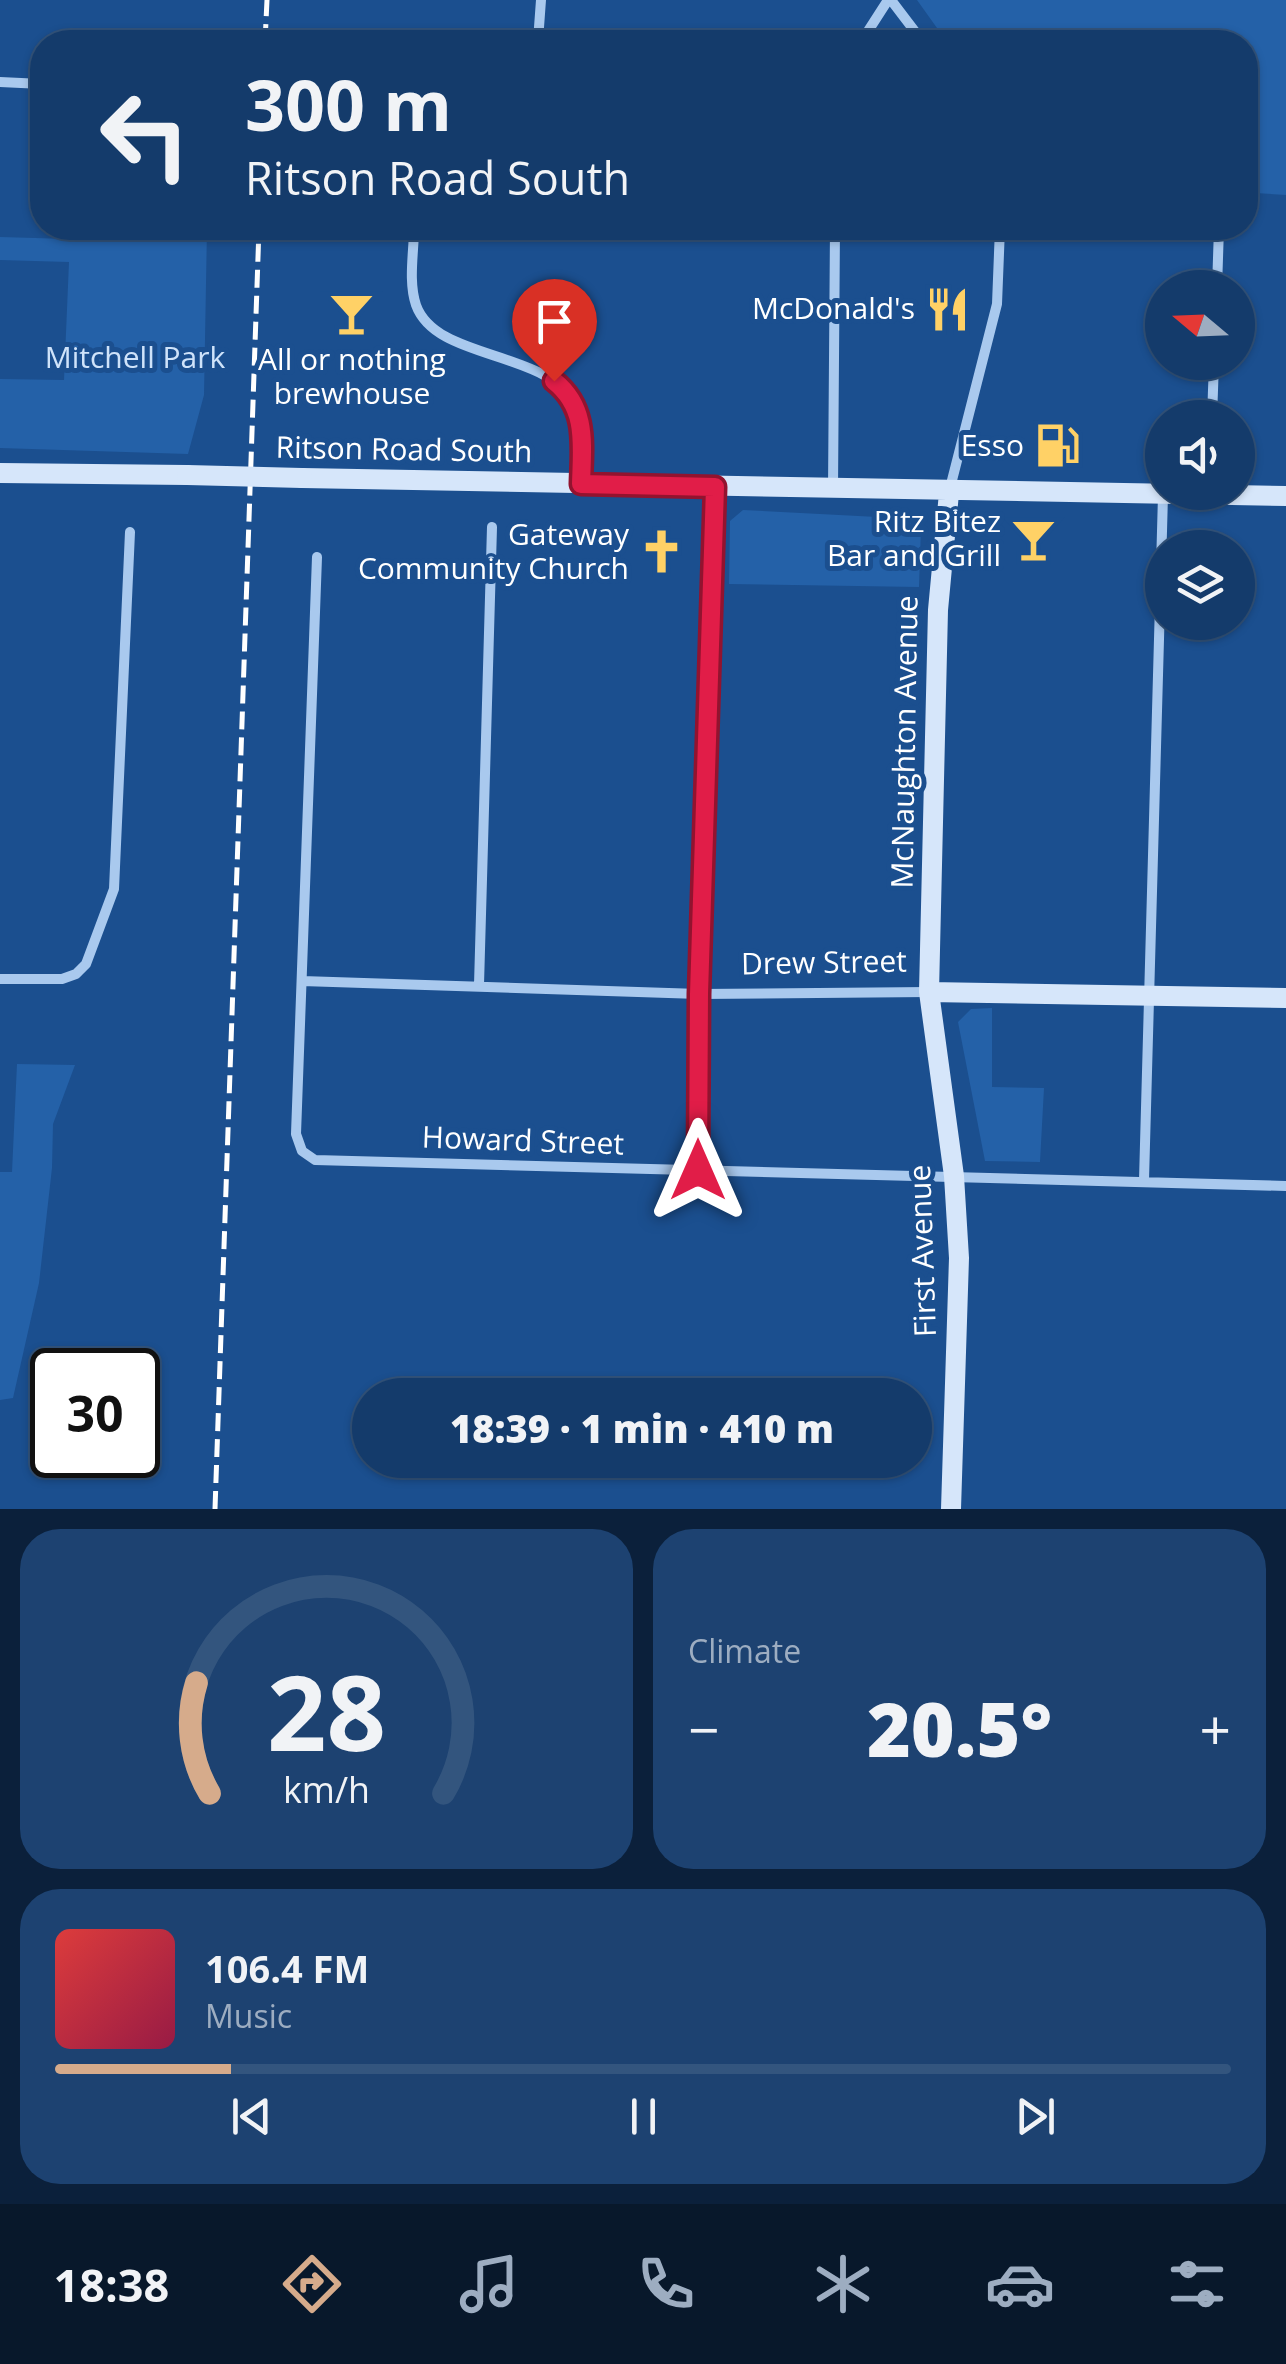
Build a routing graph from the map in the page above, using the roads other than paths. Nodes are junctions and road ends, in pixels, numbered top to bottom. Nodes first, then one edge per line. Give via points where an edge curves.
1 (541, 0) edge
2 (889, 0) edge
3 (539, 30) edge
4 (869, 30) edge
5 (913, 30) edge
6 (0, 82) edge
7 (30, 83) edge
8 (414, 240) edge
9 (835, 240) edge
10 (999, 240) edge
11 (1218, 240) edge
12 (1217, 270) edge
13 (0, 473) edge
14 (581, 484) junction
15 (715, 487) junction
16 (833, 490) junction
17 (948, 493) junction
18 (1145, 495) edge
19 (1255, 495) edge
20 (1286, 496) edge
21 (1163, 510) edge
22 (492, 527) dead end
23 (130, 532) dead end
24 (317, 558) dead end
25 (0, 978) edge
26 (302, 981) junction
27 (479, 985) junction
28 (929, 992) junction
29 (699, 994) junction
30 (1150, 995) junction
31 (1286, 998) edge
32 (698, 1170) junction
33 (954, 1176) junction
34 (1144, 1180) junction
35 (1286, 1186) edge
36 (952, 1509) edge

1 - 3 street
2 - 4 street
2 - 5 street
6 - 7 street
8 - 14 street via 412,284 422,316 442,334 564,388 581,418
9 - 16 street
10 - 17 street via 996,304
11 - 12 street
13 - 14 main road, Ritson Road South, bridge
14 - 15 main road, Ritson Road South
15 - 16 main road, Ritson Road South
15 - 29 street
16 - 17 main road, Ritson Road South
17 - 18 main road, Ritson Road South
17 - 28 main road, McNaughton Avenue via 938,596
19 - 20 main road, Ritson Road South
21 - 30 street
22 - 27 street
23 - 25 street via 114,889 86,964 76,974
24 - 26 street
26 - 27 street, Drew Street
26 - 32 street, Howard Street via 296,1134 302,1151 315,1160
27 - 29 street, Drew Street
28 - 29 street, Drew Street
28 - 30 main road, Drew Street
28 - 33 main road, First Avenue
29 - 32 street
30 - 31 main road, Drew Street
30 - 34 street
32 - 33 street, Howard Street
33 - 34 street, Howard Street
33 - 36 main road, First Avenue via 960,1258
34 - 35 street, Howard Street

